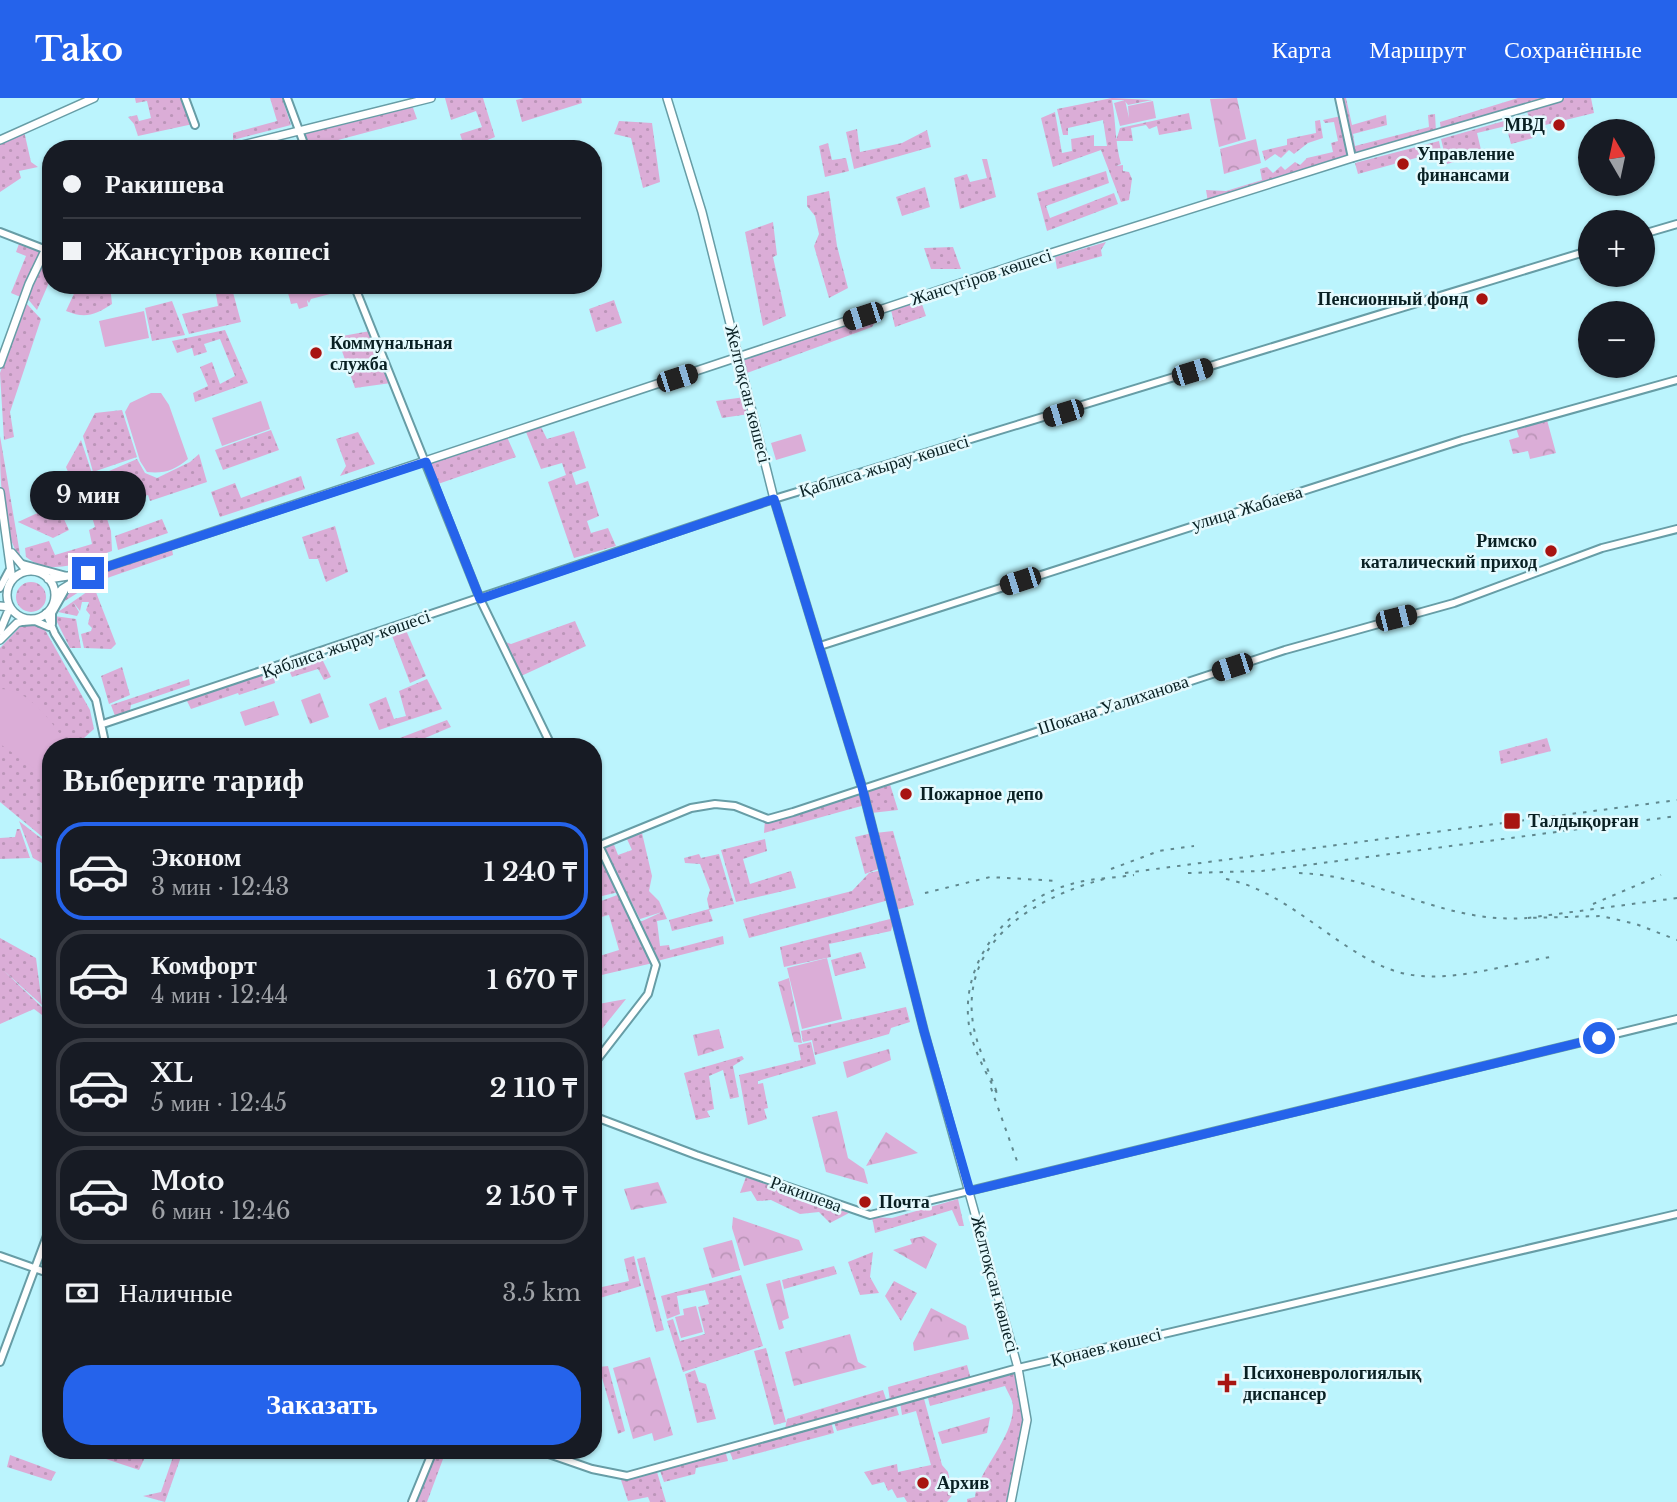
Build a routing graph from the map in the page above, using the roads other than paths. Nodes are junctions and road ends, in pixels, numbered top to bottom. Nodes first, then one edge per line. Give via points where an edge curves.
1 (94, 98) edge
2 (185, 98) edge
3 (287, 98) edge
4 (431, 98) edge
5 (667, 98) edge
6 (1339, 98) edge
7 (1559, 98) edge
8 (195, 125) dead end
9 (300, 130) junction
10 (0, 139) edge
11 (261, 140) edge
12 (303, 140) edge
13 (1352, 158) junction
14 (1677, 225) edge
15 (1655, 231) edge
16 (0, 232) edge
17 (42, 248) edge
18 (42, 254) edge
19 (1578, 254) edge
20 (358, 294) edge
21 (740, 358) junction
22 (0, 364) edge
23 (1677, 380) edge
24 (426, 462) junction
25 (0, 492) edge
26 (774, 499) junction
27 (1677, 529) edge
28 (13, 559) junction
29 (27, 571) junction
30 (48, 579) junction
31 (12, 580) junction
32 (69, 580) junction
33 (2, 590) edge
34 (55, 598) junction
35 (480, 599) junction
36 (0, 606) edge
37 (10, 607) junction
38 (46, 614) junction
39 (33, 619) junction
40 (14, 626) junction
41 (50, 626) junction
42 (0, 631) edge
43 (0, 640) edge
44 (820, 646) junction
45 (103, 724) junction
46 (105, 738) edge
47 (548, 738) edge
48 (862, 787) junction
49 (602, 844) edge
50 (602, 858) edge
51 (1677, 1019) edge
52 (602, 1053) edge
53 (602, 1119) edge
54 (970, 1191) junction
55 (1677, 1213) edge
56 (42, 1248) edge
57 (0, 1256) edge
58 (34, 1268) junction
59 (42, 1271) edge
60 (0, 1362) edge
61 (1017, 1368) junction
62 (430, 1459) edge
63 (563, 1459) edge
64 (412, 1502) edge
65 (1011, 1502) edge

1 - 10 main road
2 - 8 street
3 - 9 street
4 - 9 main road
5 - 21 main road, Желтоқсан көшесі
6 - 13 street
7 - 13 main road, Жансүгіров көшесі
9 - 11 main road
9 - 12 street
13 - 21 main road, Жансүгіров көшесі
14 - 15 street
16 - 17 street
18 - 22 main road
19 - 26 street, Қаблиса жырау көшесі
20 - 24 street
21 - 24 main road, Жансүгіров көшесі
21 - 26 main road, Желтоқсан көшесі
23 - 44 street, улица Жабаева via 1462,440
24 - 32 main road, Жансүгіров көшесі
24 - 35 street
25 - 28 main road
26 - 35 street, Қаблиса жырау көшесі
26 - 44 main road, Желтоқсан көшесі
27 - 48 street, Шокана Уалиханова via 1602,548 1454,603 1285,650
28 - 29 main road
28 - 31 main road
28 - 32 street
28 - 33 street
29 - 30 main road
29 - 31 main road
30 - 32 main road
30 - 34 main road
31 - 33 main road
32 - 34 main road
32 - 41 street
33 - 37 main road
34 - 38 main road
35 - 45 street, Қаблиса жырау көшесі
35 - 47 street
36 - 37 main road
37 - 39 main road via 19,617
37 - 42 main road
38 - 39 main road
38 - 41 street
39 - 40 main road
39 - 41 street
40 - 41 street via 35,621
40 - 43 main road
41 - 45 street via 96,700
44 - 48 main road, Желтоқсан көшесі
45 - 46 street
48 - 49 street, Шокана Уалиханова via 768,819 735,806 691,808
48 - 54 main road, Желтоқсан көшесі
50 - 52 street via 656,965 648,994
51 - 54 street, Ракишева
53 - 54 street, Ракишева via 864,1215
54 - 61 main road, Желтоқсан көшесі
55 - 61 street, Қонаев көшесі
56 - 58 street
57 - 58 street
58 - 59 street
58 - 60 street
61 - 63 street, Қонаев көшесі via 627,1476
61 - 65 main road, Желтоқсан көшесі via 1027,1420
62 - 64 street

